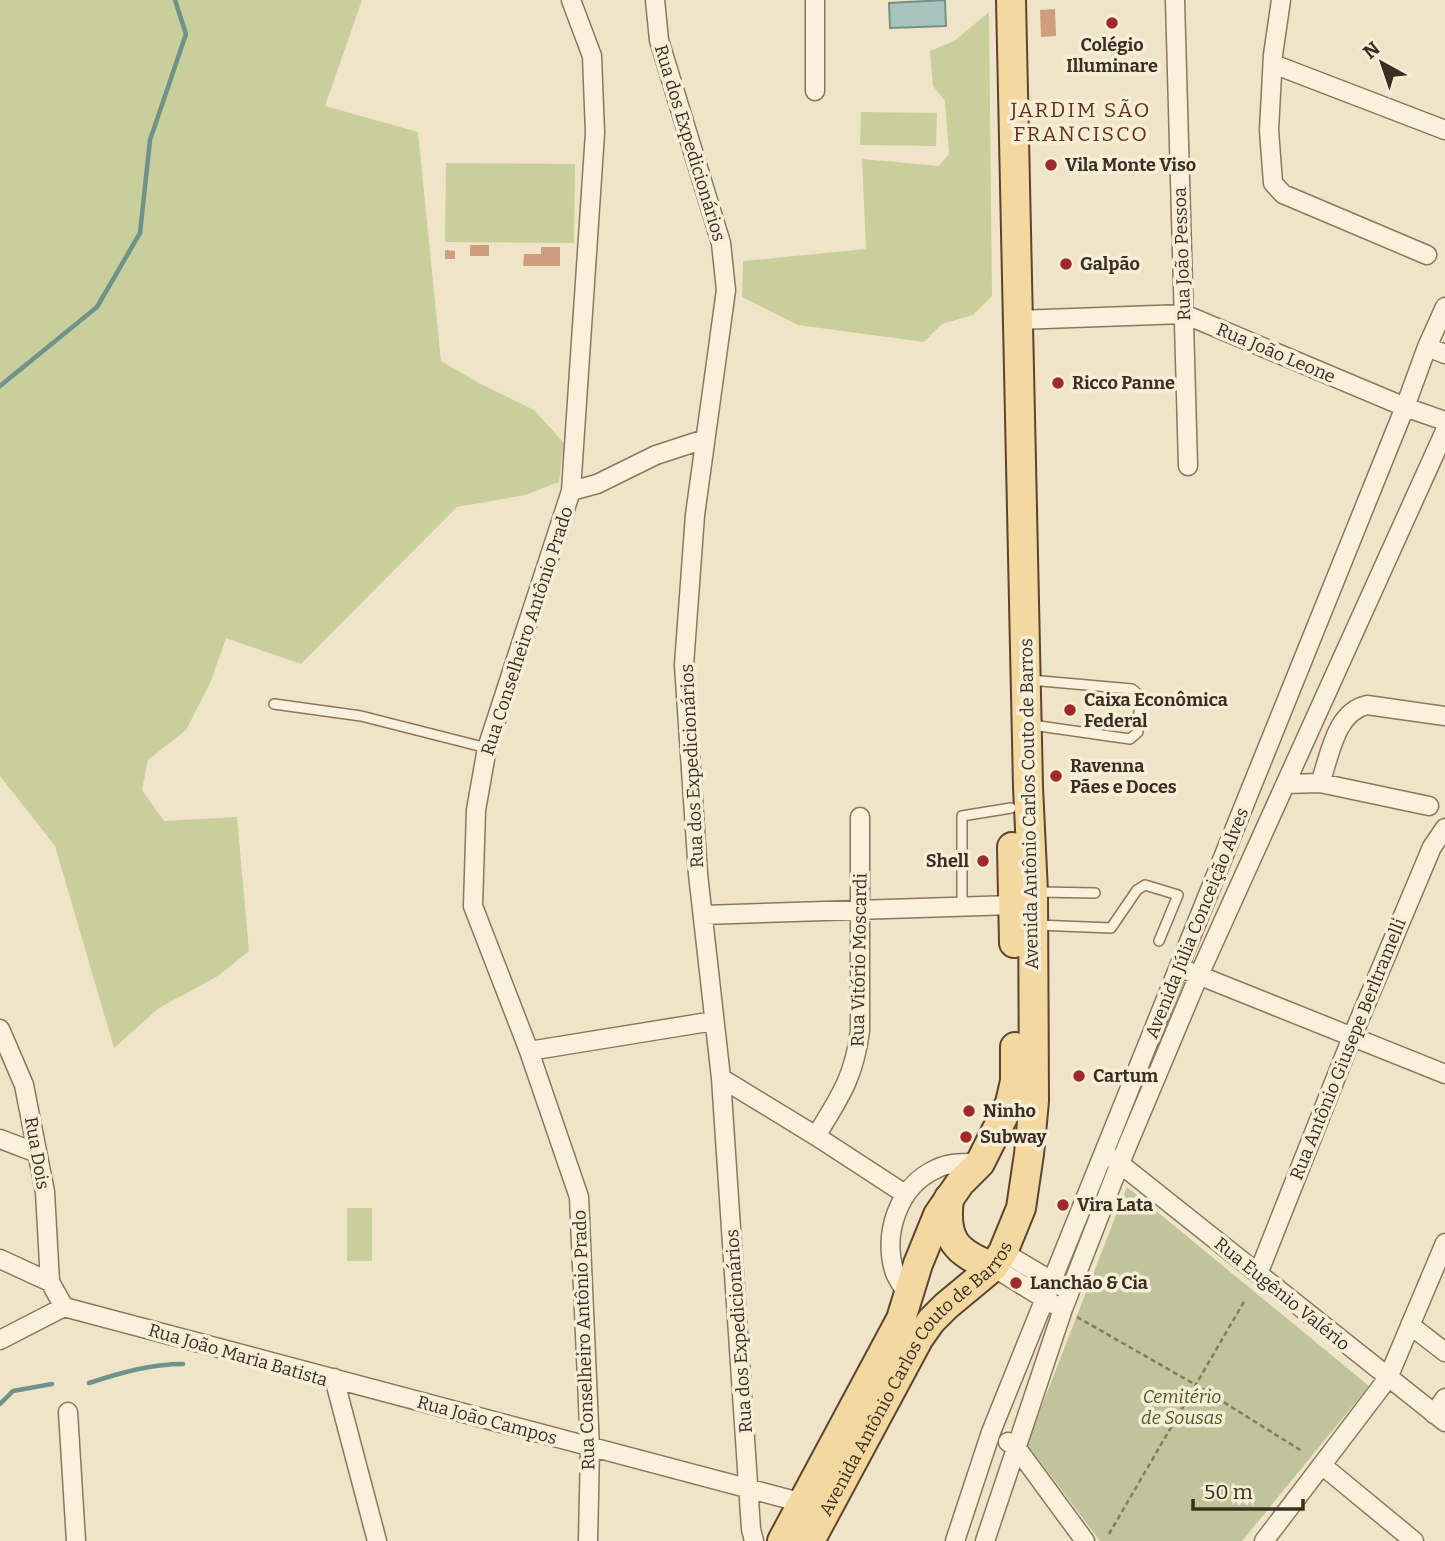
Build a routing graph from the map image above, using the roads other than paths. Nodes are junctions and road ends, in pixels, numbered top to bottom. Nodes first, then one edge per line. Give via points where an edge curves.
1 (571, 0) edge
2 (655, 0) edge
3 (815, 0) edge
4 (995, 0) edge
5 (1011, 0) edge
6 (1175, 0) edge
7 (1281, 0) edge
8 (1273, 64) junction
9 (815, 91) dead end
10 (1445, 130) edge
11 (1427, 255) dead end
12 (1445, 307) edge
13 (1184, 314) junction
14 (1017, 320) junction
15 (1427, 347) junction
16 (1445, 354) edge
17 (1405, 407) junction
18 (1445, 421) edge
19 (1445, 431) edge
20 (705, 439) junction
21 (1188, 466) dead end
22 (571, 491) junction
23 (1026, 679) junction
24 (274, 704) dead end
25 (1445, 716) edge
26 (1026, 724) junction
27 (487, 748) junction
28 (1320, 783) junction
29 (1286, 784) junction
30 (1429, 806) dead end
31 (1011, 808) junction
32 (860, 817) dead end
33 (1445, 828) edge
34 (1095, 893) dead end
35 (962, 907) junction
36 (1026, 907) junction
37 (861, 912) junction
38 (703, 915) junction
39 (1159, 940) dead end
40 (1178, 968) junction
41 (1199, 975) junction
42 (714, 1021) junction
43 (0, 1029) edge
44 (1352, 1037) junction
45 (529, 1051) junction
46 (1445, 1074) edge
47 (721, 1078) junction
48 (816, 1136) junction
49 (0, 1139) edge
50 (1104, 1152) junction
51 (37, 1153) junction
52 (980, 1163) junction
53 (1120, 1163) junction
54 (1024, 1187) junction
55 (905, 1194) junction
56 (949, 1198) junction
57 (1445, 1243) edge
58 (0, 1259) edge
59 (998, 1260) junction
60 (1258, 1274) junction
61 (50, 1282) junction
62 (1053, 1282) junction
63 (1071, 1292) junction
64 (909, 1297) junction
65 (1045, 1299) junction
66 (64, 1307) junction
67 (1063, 1309) junction
68 (1410, 1325) junction
69 (0, 1340) edge
70 (1445, 1352) edge
71 (334, 1378) junction
72 (1388, 1378) junction
73 (1445, 1398) edge
74 (68, 1412) dead end
75 (1439, 1418) edge
76 (991, 1432) junction
77 (1016, 1447) junction
78 (590, 1448) junction
79 (1323, 1466) junction
80 (749, 1490) junction
81 (803, 1503) junction
82 (76, 1541) edge
83 (377, 1541) edge
84 (589, 1541) edge
85 (754, 1541) edge
86 (782, 1541) edge
87 (810, 1541) edge
88 (955, 1541) edge
89 (985, 1541) edge
90 (1085, 1541) edge
91 (1264, 1541) edge
92 (1414, 1541) edge

1 - 22 street, Rua Conselheiro Antônio Prado via 592,56 595,133
2 - 20 street, Rua dos Expedicionários via 659,40 721,243 726,290
3 - 9 street
4 - 31 main road, Avenida Antônio Carlos Couto de Barros
5 - 14 main road, Avenida Antônio Carlos Couto de Barros
6 - 13 street, Rua João Pessoa
7 - 8 street
8 - 10 street
8 - 11 street via 1269,130 1273,183 1283,194
12 - 15 street, Avenida Júlia Conceição Alves
13 - 14 street, Rua João Leone
13 - 17 street, Rua João Leone
13 - 21 street, Rua João Pessoa
14 - 23 main road, Avenida Antônio Carlos Couto de Barros
15 - 16 street
15 - 17 street, Avenida Júlia Conceição Alves
17 - 18 street, Rua João Leone
17 - 40 street, Avenida Júlia Conceição Alves
19 - 29 street, Avenida Júlia Conceição Alves
20 - 22 street
20 - 38 street, Rua dos Expedicionários via 684,666
22 - 27 street, Rua Conselheiro Antônio Prado
23 - 26 main road, Avenida Antônio Carlos Couto de Barros
23 - 26 lane via 1132,690 1140,696 1138,732 1130,739
24 - 27 lane via 360,716
25 - 28 street via 1357,707 1342,720
26 - 36 main road, Avenida Antônio Carlos Couto de Barros
27 - 45 street, Rua Conselheiro Antônio Prado via 476,810 473,906
28 - 29 street
28 - 30 street
29 - 41 street, Avenida Júlia Conceição Alves
31 - 35 lane via 962,816
31 - 36 main road, Avenida Antônio Carlos Couto de Barros
32 - 37 street, Rua Vitório Moscardi
33 - 44 street, Rua Antônio Giusepe Berltramelli via 1432,847
34 - 36 lane
35 - 36 street
35 - 37 street
36 - 39 lane via 1106,929 1145,885 1178,895
36 - 52 main road, Avenida Antônio Carlos Couto de Barros via 1015,1081 1010,1103
36 - 54 main road, Avenida Antônio Carlos Couto de Barros via 1034,1101
37 - 38 street
37 - 48 street, Rua Vitório Moscardi via 856,1061 843,1093
38 - 42 street, Rua dos Expedicionários
40 - 41 street
40 - 50 street, Avenida Júlia Conceição Alves
41 - 44 street
41 - 53 street, Avenida Júlia Conceição Alves
42 - 45 street
42 - 47 street, Rua dos Expedicionários
43 - 51 street, Rua Dois via 24,1084
44 - 46 street
44 - 60 street, Rua Antônio Giusepe Berltramelli
45 - 78 street, Rua Conselheiro Antônio Prado via 579,1196
47 - 48 street
47 - 80 street, Rua dos Expedicionários
48 - 55 street
49 - 51 street
50 - 53 street, Rua Eugênio Valério
50 - 62 street, Avenida Júlia Conceição Alves
51 - 61 street, Rua Dois via 45,1192
52 - 54 main road via 1005,1163
52 - 55 street via 936,1168
52 - 56 main road, Avenida Antônio Carlos Couto de Barros
53 - 60 street, Rua Eugênio Valério
53 - 63 street, Avenida Júlia Conceição Alves
54 - 59 main road, Avenida Antônio Carlos Couto de Barros via 1021,1208
55 - 64 street via 890,1244 895,1273
56 - 59 main road via 947,1219 958,1250 971,1258
56 - 64 main road, Avenida Antônio Carlos Couto de Barros via 928,1235
57 - 68 street
58 - 61 street
59 - 62 street
59 - 65 street
59 - 87 main road, Avenida Antônio Carlos Couto de Barros via 946,1306 919,1338
60 - 72 street, Rua Eugênio Valério
61 - 66 street
62 - 63 street
62 - 65 street, Avenida Júlia Conceição Alves
63 - 67 street, Avenida Júlia Conceição Alves
64 - 81 main road, Avenida Antônio Carlos Couto de Barros via 890,1343
65 - 67 street
65 - 76 street, Avenida Júlia Conceição Alves
66 - 69 street
66 - 71 street, Rua João Maria Batista
67 - 77 street, Avenida Júlia Conceição Alves
68 - 70 street
68 - 72 street
71 - 78 street, Rua João Campos
71 - 83 street, Rua João Maria Batista
72 - 75 street, Rua Eugênio Valério
72 - 79 street
73 - 75 street
74 - 82 street
76 - 77 street
76 - 88 street, Avenida Júlia Conceição Alves
77 - 89 street, Avenida Júlia Conceição Alves
77 - 90 street
78 - 80 street, Rua João Campos
78 - 84 street, Rua Conselheiro Antônio Prado
79 - 91 street
79 - 92 street
80 - 81 street, Rua João Campos
80 - 85 street, Rua dos Expedicionários
81 - 86 main road, Avenida Antônio Carlos Couto de Barros

